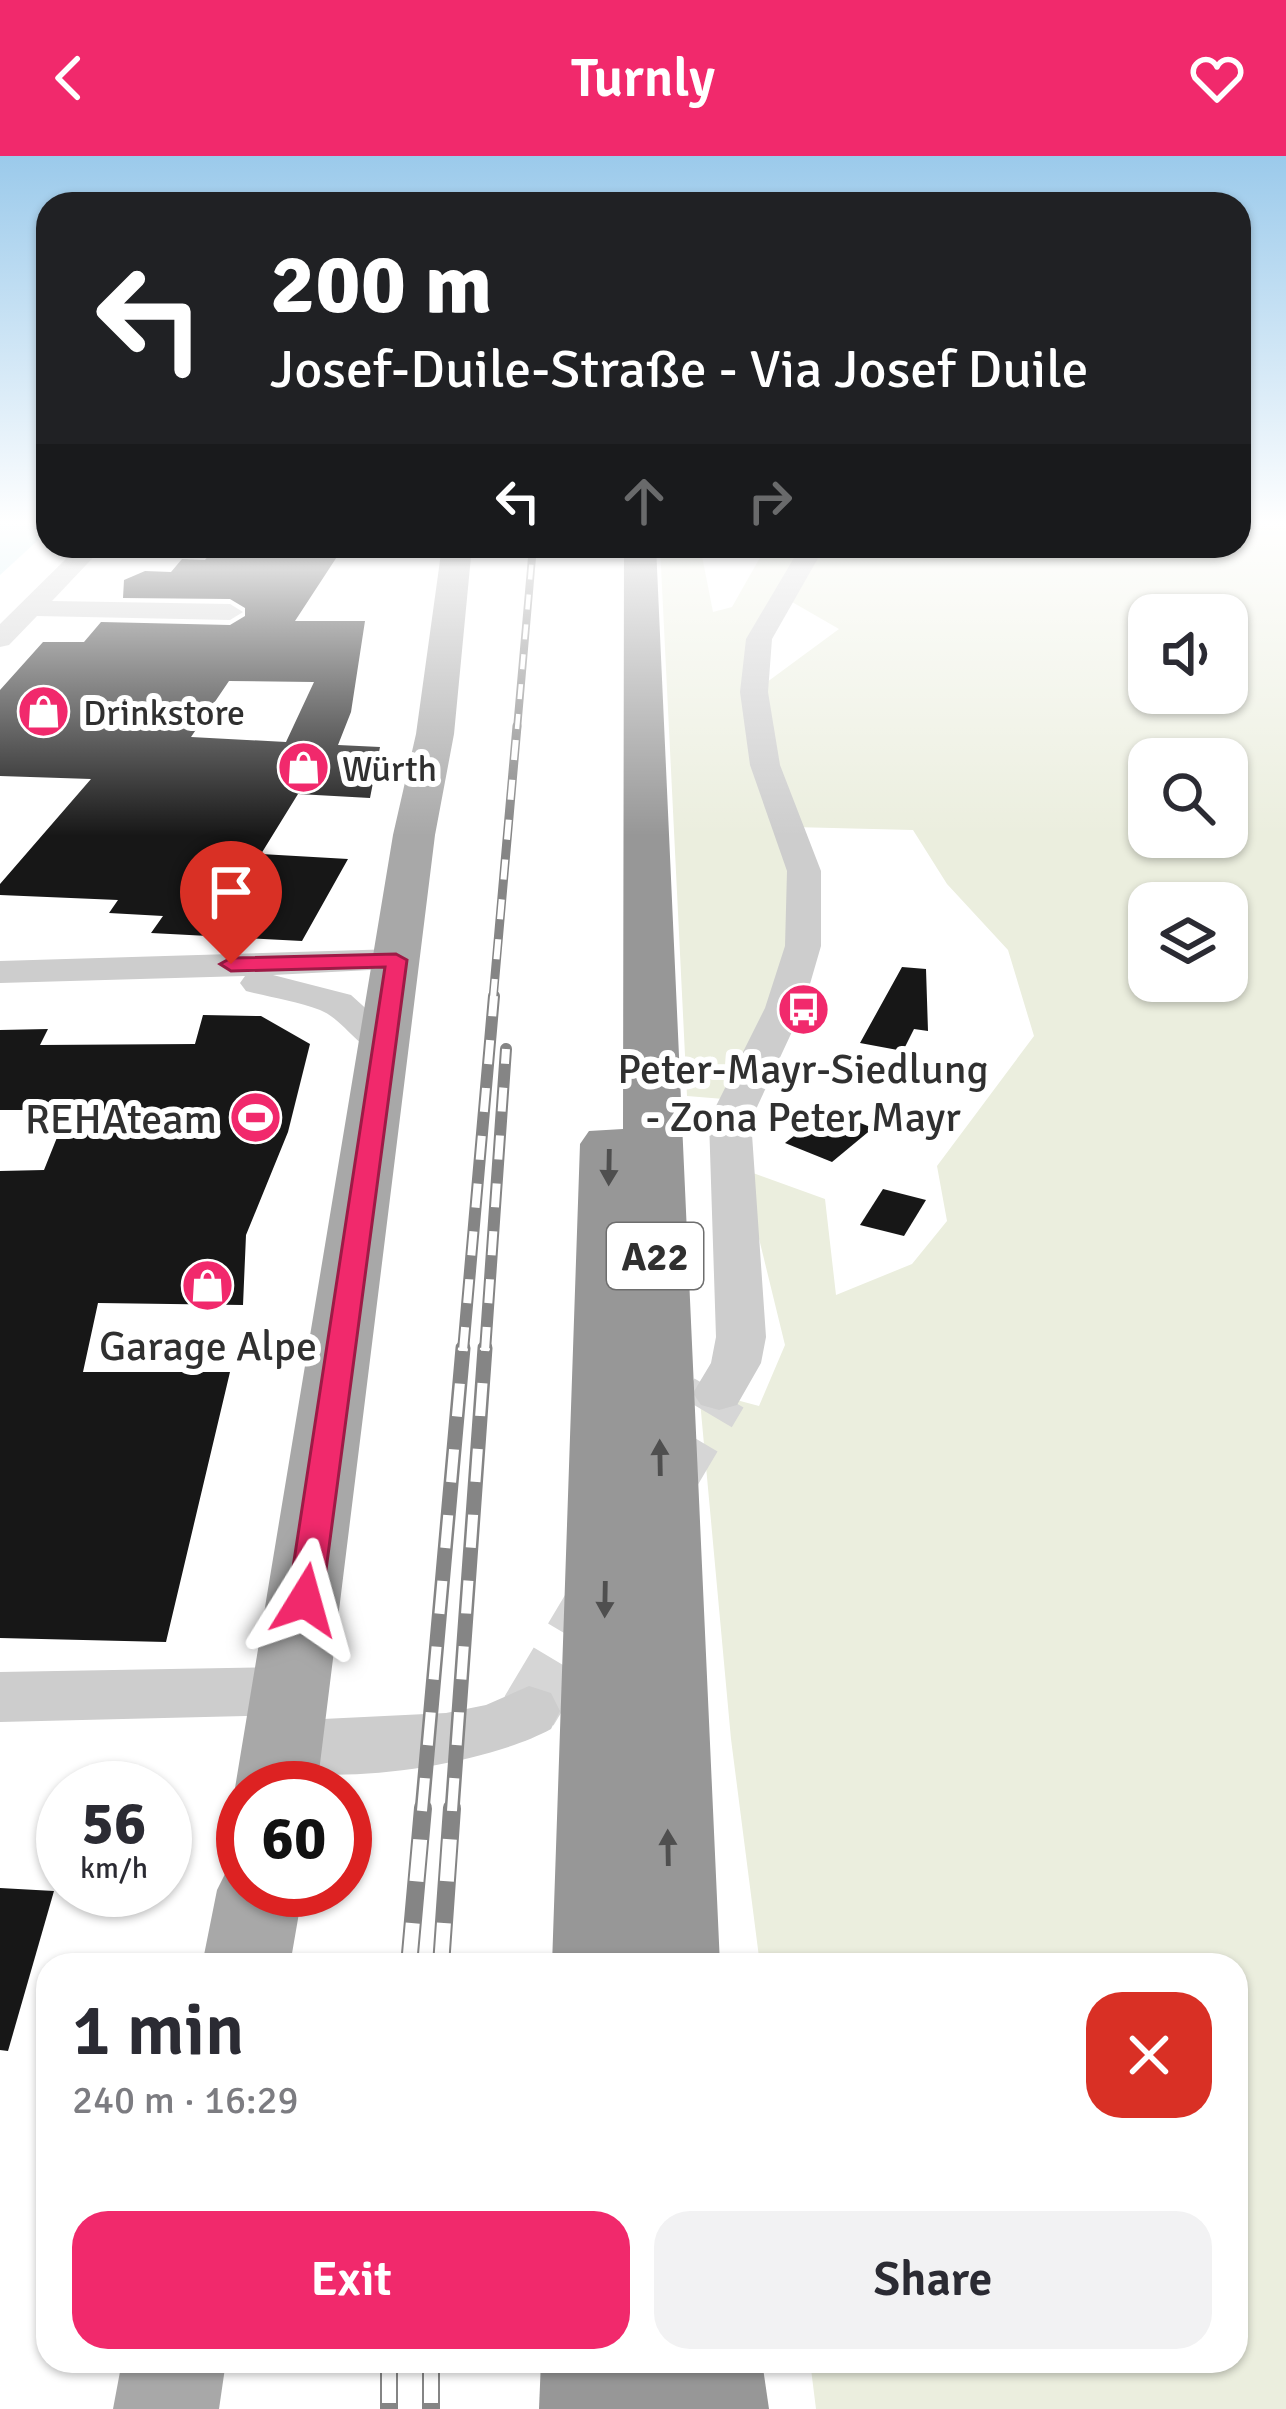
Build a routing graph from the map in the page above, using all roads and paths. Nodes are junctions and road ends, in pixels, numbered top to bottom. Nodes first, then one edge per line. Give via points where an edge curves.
1 (448, 626) edge
2 (615, 626) edge
3 (642, 626) edge
4 (765, 626) edge
5 (395, 970) junction
6 (0, 971) edge
7 (109, 972) junction
8 (260, 982) junction
9 (385, 1044) junction
10 (719, 1393) tunnel mouth
11 (0, 1697) edge
12 (529, 1712) tunnel mouth
13 (283, 1742) edge
14 (255, 1917) edge
15 (248, 1953) edge
16 (601, 1953) edge
17 (671, 1953) edge
18 (172, 2373) edge
19 (599, 2373) edge
20 (706, 2373) edge
21 (166, 2409) edge
22 (598, 2409) edge
23 (710, 2409) edge

1 - 5 main road
2 -> 16 highway, A22
17 -> 3 highway, A22
4 - 10 street via 754,692 759,743 804,871 803,946 784,1008 730,1120 742,1337
5 - 7 street
5 - 8 street
5 - 9 main road
6 - 7 street
7 - 8 street
8 - 9 street via 337,1003
9 - 13 main road
11 - 13 street
12 - 13 street via 474,1737
14 - 15 main road
18 - 21 main road
19 - 22 highway
20 - 23 highway

